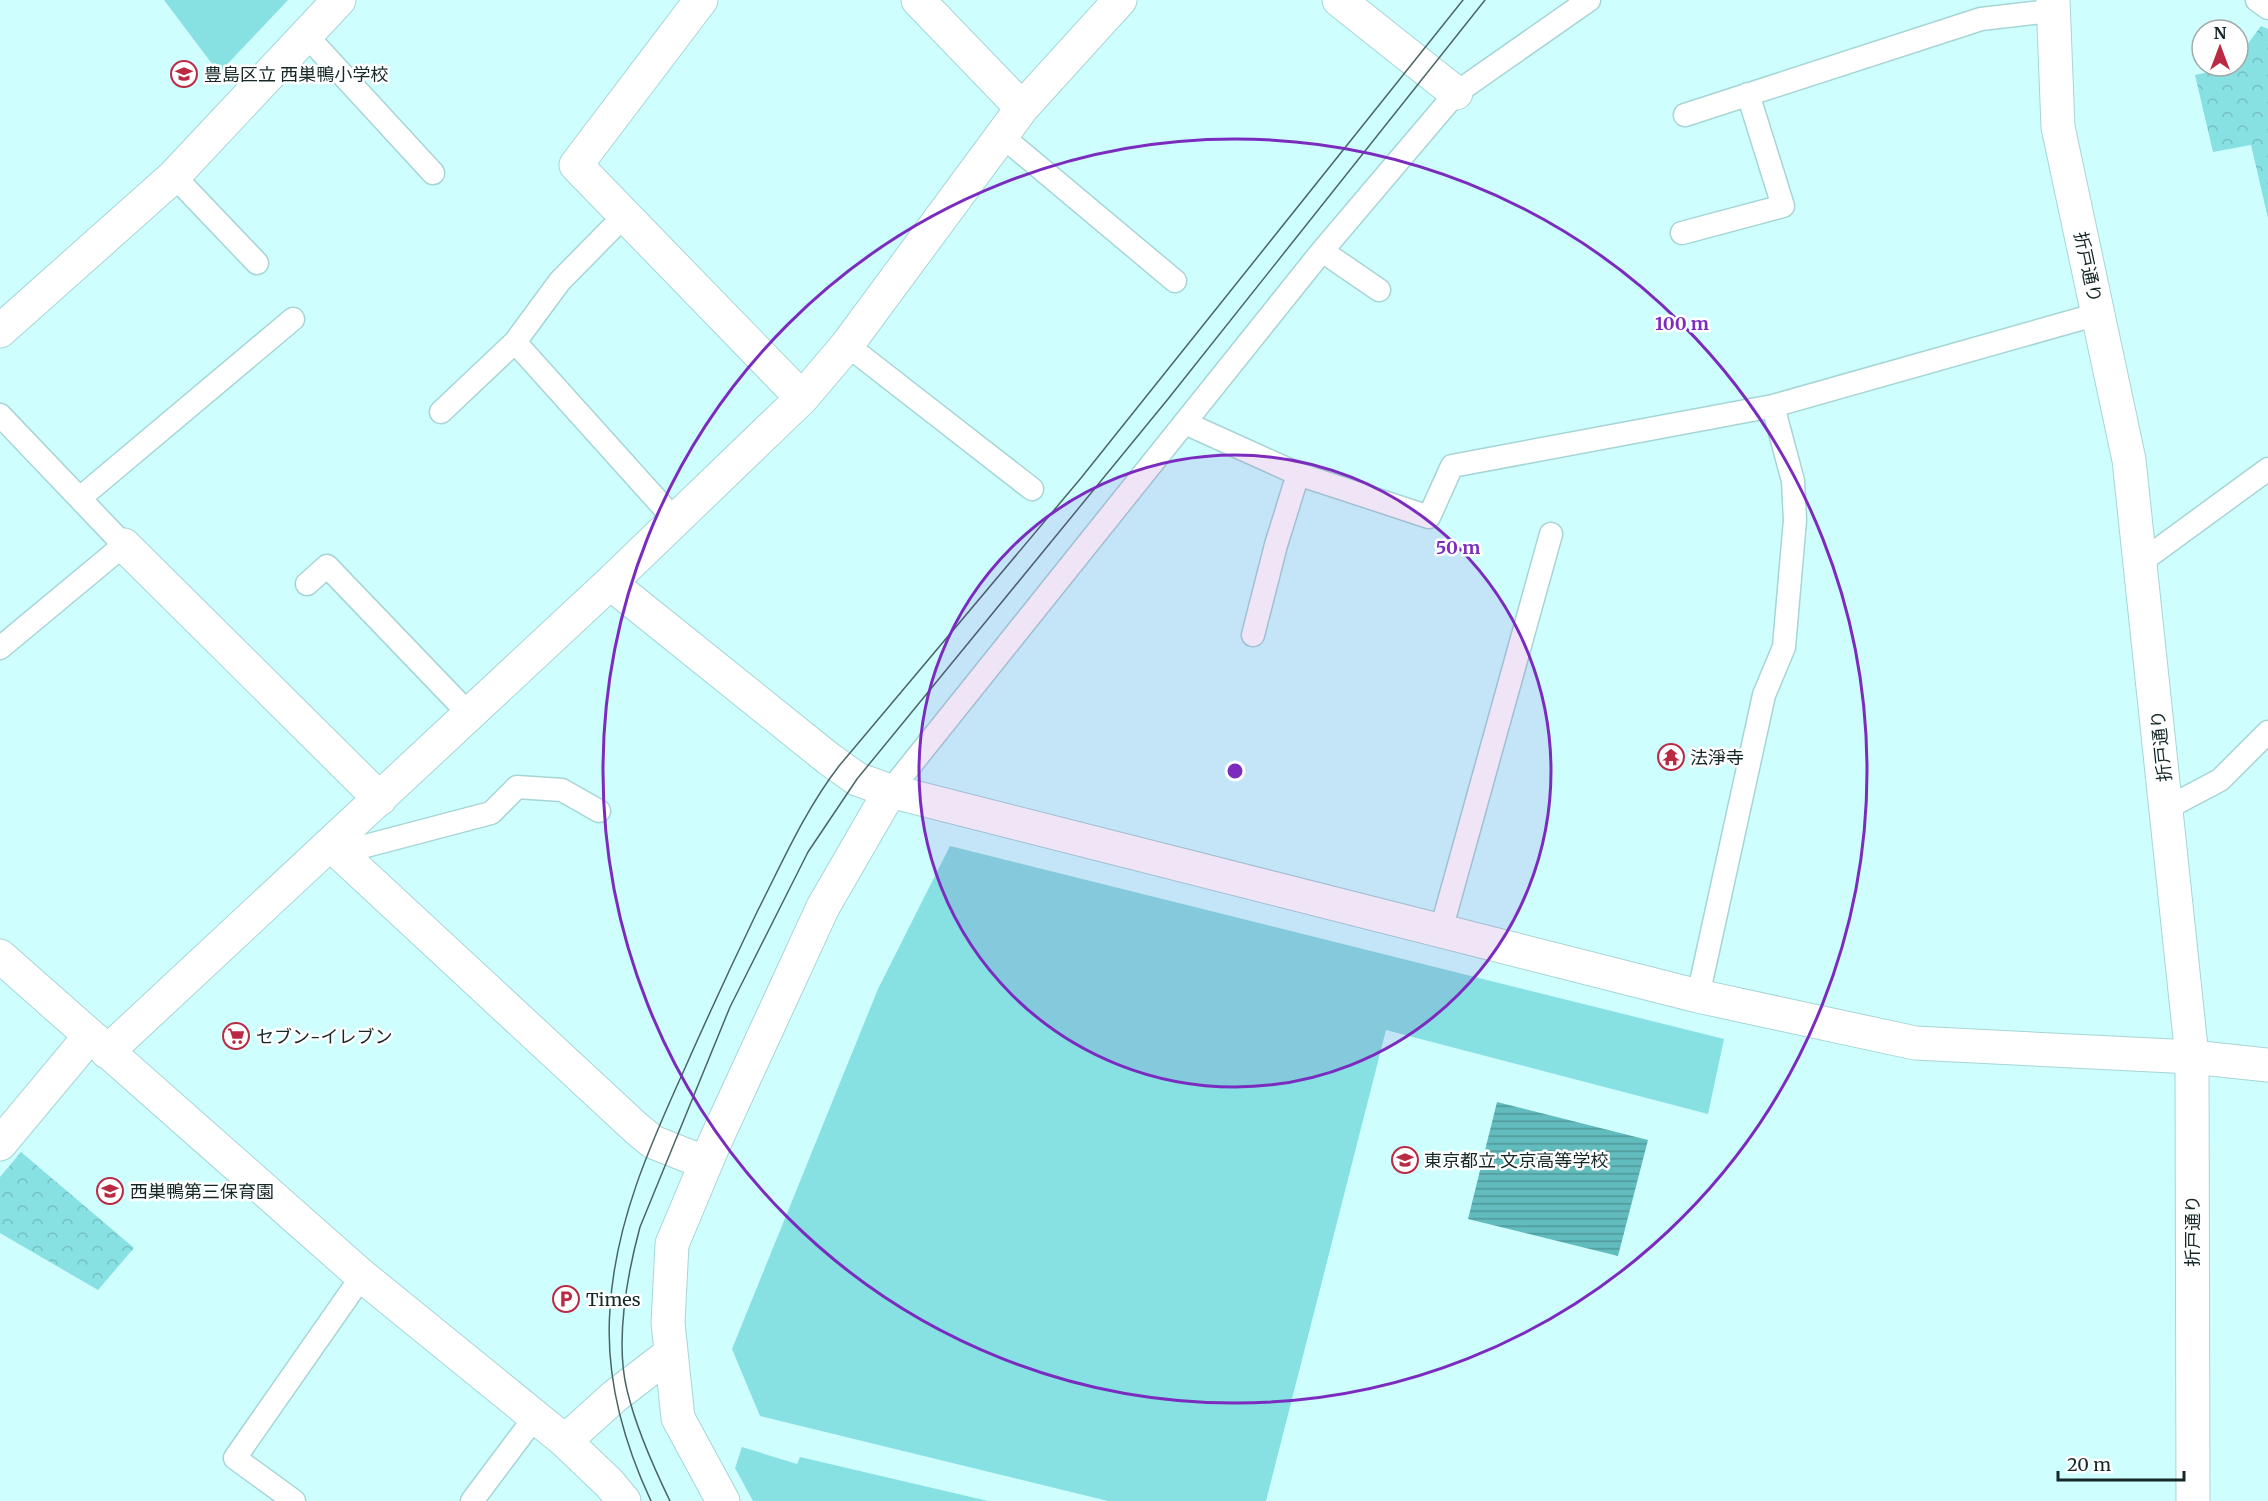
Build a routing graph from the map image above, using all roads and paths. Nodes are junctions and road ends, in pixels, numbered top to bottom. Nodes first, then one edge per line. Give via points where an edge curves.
1 (339, 0) edge
2 (918, 0) edge
3 (1120, 0) edge
4 (1340, 0) edge
5 (1589, 0) edge
6 (2256, 0) edge
7 (695, 2) edge
8 (2052, 6) edge
9 (2268, 8) edge
10 (306, 35) junction
11 (1456, 93) junction
12 (1748, 94) junction
13 (1022, 108) junction
14 (1685, 115) dead end
15 (1002, 136) junction
16 (433, 173) dead end
17 (174, 176) junction
18 (625, 215) junction
19 (1682, 233) dead end
20 (1322, 251) junction
21 (256, 263) dead end
22 (1174, 281) dead end
23 (1379, 290) dead end
24 (2098, 314) junction
25 (293, 319) dead end
26 (0, 331) edge
27 (515, 342) junction
28 (847, 345) junction
29 (802, 398) junction
30 (1773, 406) junction
31 (441, 412) dead end
32 (0, 415) edge
33 (1185, 423) junction
34 (2268, 469) edge
35 (1298, 474) junction
36 (1032, 489) dead end
37 (80, 498) junction
38 (675, 520) junction
39 (1551, 534) dead end
40 (124, 545) junction
41 (2141, 562) junction
42 (610, 583) junction
43 (308, 584) dead end
44 (1253, 635) dead end
45 (0, 648) edge
46 (469, 714) junction
47 (2268, 732) edge
48 (890, 791) junction
49 (380, 799) junction
50 (2168, 808) junction
51 (599, 811) dead end
52 (335, 848) junction
53 (1440, 930) junction
54 (0, 956) edge
55 (1698, 996) junction
56 (98, 1044) junction
57 (2192, 1058) junction
58 (2268, 1065) edge
59 (0, 1144) edge
60 (706, 1163) junction
61 (362, 1276) junction
62 (671, 1353) junction
63 (534, 1417) junction
64 (565, 1440) junction
65 (294, 1501) edge
66 (472, 1501) edge
67 (624, 1501) edge
68 (723, 1501) edge
69 (2193, 1501) edge

1 - 10 street
2 - 13 street
3 - 13 street
4 - 11 street
5 - 11 lane
6 - 9 lane
7 - 18 street via 576,165
8 - 12 lane via 1981,18
8 - 24 street, 折戸通り via 2058,127
10 - 16 lane
10 - 17 street
11 - 20 lane
12 - 14 lane
12 - 19 lane via 1783,206
13 - 15 street
15 - 22 lane
15 - 28 street
17 - 21 lane
17 - 26 street
18 - 27 lane via 560,281
18 - 29 street
20 - 23 lane
20 - 33 lane
24 - 30 lane
24 - 41 street, 折戸通り via 2129,460
25 - 37 lane
27 - 31 lane
27 - 38 lane
28 - 29 street
28 - 36 lane
29 - 38 street
30 - 35 lane via 1452,466 1428,517
30 - 55 lane via 1793,481 1795,520 1784,647 1764,695
32 - 37 lane
33 - 35 lane
33 - 48 lane
34 - 41 lane
35 - 44 lane
37 - 40 lane
38 - 42 street
39 - 53 lane
40 - 45 lane
40 - 49 street
41 - 50 street, 折戸通り
42 - 46 street
42 - 48 street via 829,759 857,779
43 - 46 lane via 327,566
46 - 49 street
47 - 50 lane via 2220,780
48 - 53 street
48 - 60 street via 823,907
49 - 52 street
50 - 57 street, 折戸通り
51 - 52 lane via 562,790 517,787 491,813
52 - 56 street
52 - 60 street via 636,1128 653,1142
53 - 55 street
54 - 56 street
55 - 57 street via 1915,1043
56 - 59 street
56 - 61 street
57 - 58 street
57 - 69 street, 折戸通り
60 - 62 street via 672,1244 668,1323
61 - 63 street
61 - 65 lane via 235,1458
62 - 64 street
62 - 68 street via 678,1418
63 - 64 street
63 - 66 lane
64 - 67 street

